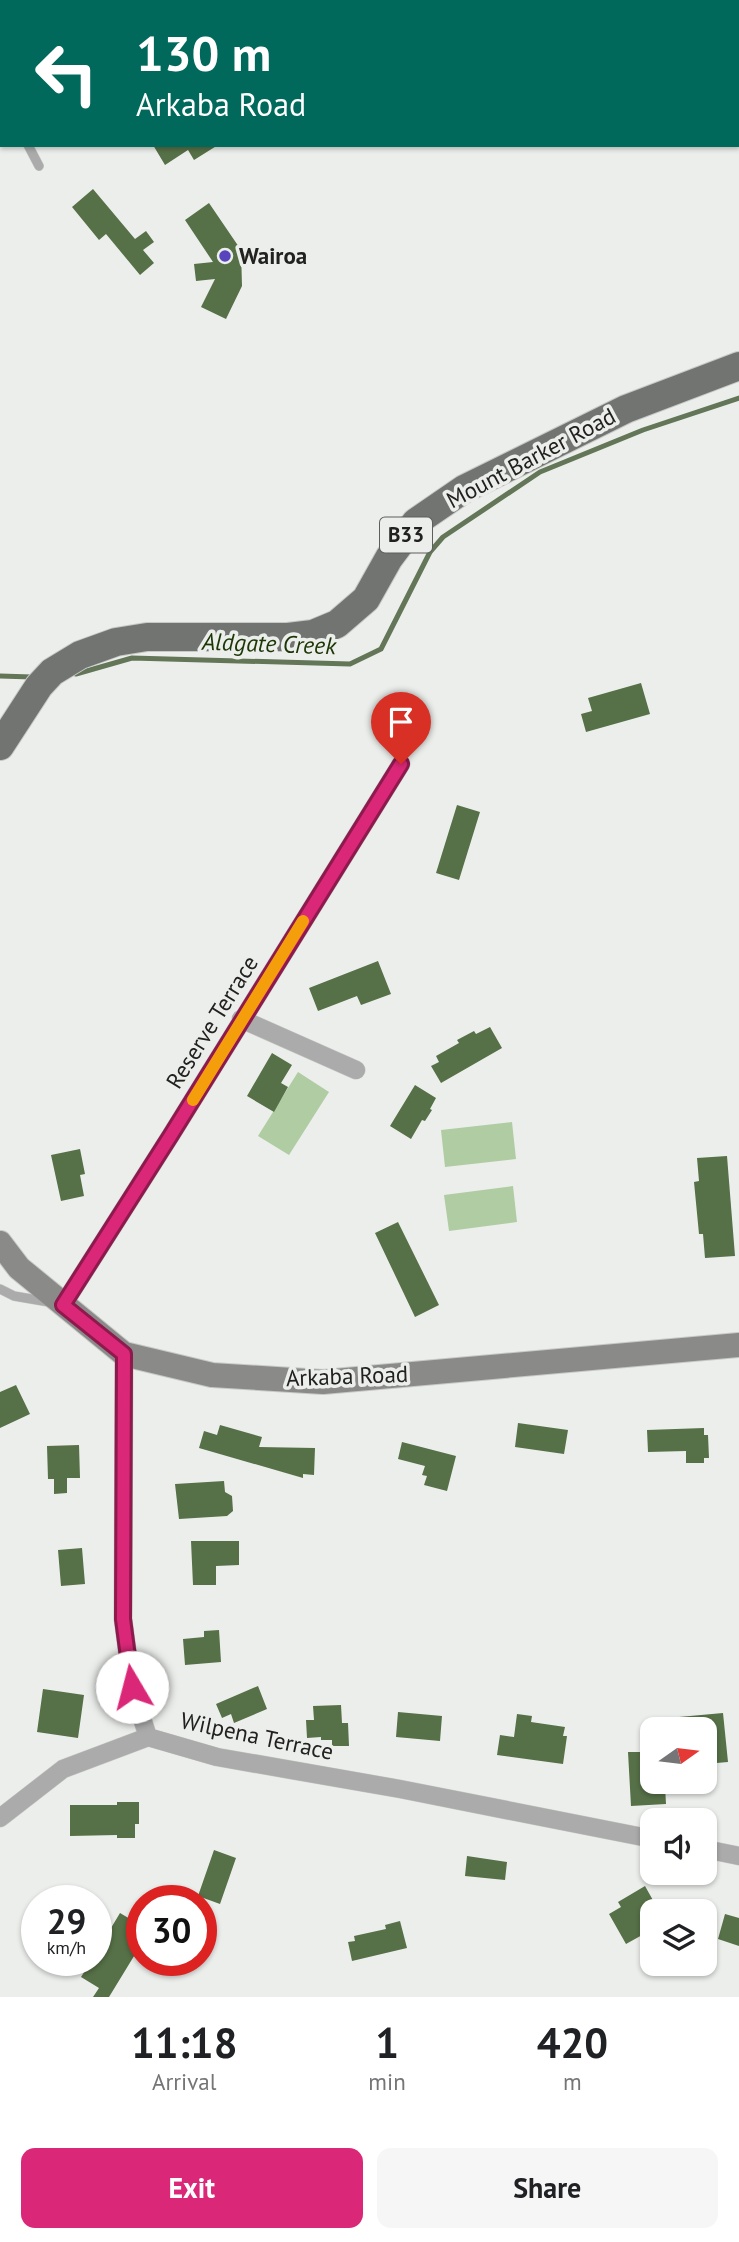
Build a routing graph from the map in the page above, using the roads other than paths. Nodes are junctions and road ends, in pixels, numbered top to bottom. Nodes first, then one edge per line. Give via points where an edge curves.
1 (29, 147) edge
2 (39, 166) dead end
3 (739, 366) edge
4 (0, 746) edge
5 (401, 764) dead end
6 (242, 1019) junction
7 (356, 1070) dead end
8 (0, 1243) edge
9 (0, 1289) edge
10 (63, 1305) junction
11 (739, 1345) edge
12 (124, 1354) junction
13 (148, 1737) junction
14 (0, 1818) edge
15 (640, 1836) edge
16 (717, 1851) edge
17 (739, 1856) edge

1 - 2 lane
3 - 4 main road, Mount Barker Road / B33 via 626,409 464,489 416,522 366,599 337,624 288,638 148,637 80,655 39,686
5 - 6 street, Reserve Terrace
6 - 7 street
6 - 10 street, Reserve Terrace
8 - 10 street, Arkaba Road via 19,1268
9 - 10 lane
10 - 12 street, Arkaba Road
11 - 12 street, Arkaba Road via 323,1382 212,1375
12 - 13 street, Wilpena Terrace via 123,1619 132,1687
13 - 14 street via 63,1769
13 - 15 street, Wilpena Terrace via 216,1757
16 - 17 street

